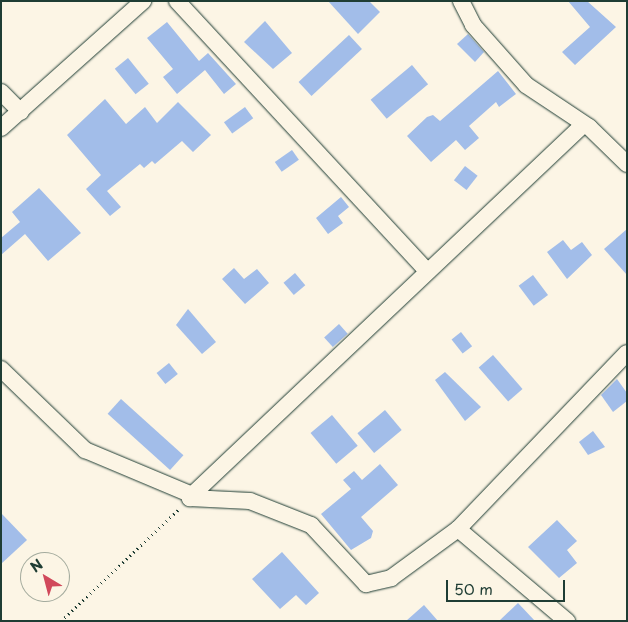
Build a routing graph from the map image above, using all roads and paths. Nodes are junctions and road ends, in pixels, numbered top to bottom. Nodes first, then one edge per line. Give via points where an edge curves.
1 (143, 1) edge
2 (176, 1) edge
3 (460, 1) edge
4 (1, 92) edge
5 (21, 112) junction
6 (582, 126) junction
7 (1, 128) edge
8 (627, 164) edge
9 (426, 270) junction
10 (627, 353) edge
11 (1, 370) edge
12 (191, 496) junction
13 (458, 529) junction
14 (61, 621) edge
15 (567, 621) edge

1 - 5 street
2 - 9 street
3 - 6 street via 472,25 526,85
4 - 5 street
5 - 7 street
6 - 8 street
6 - 9 street
9 - 12 street
10 - 13 street
11 - 12 street via 85,450
12 - 13 street via 250,501 310,525 366,584 391,578
12 - 14 path
13 - 15 street

